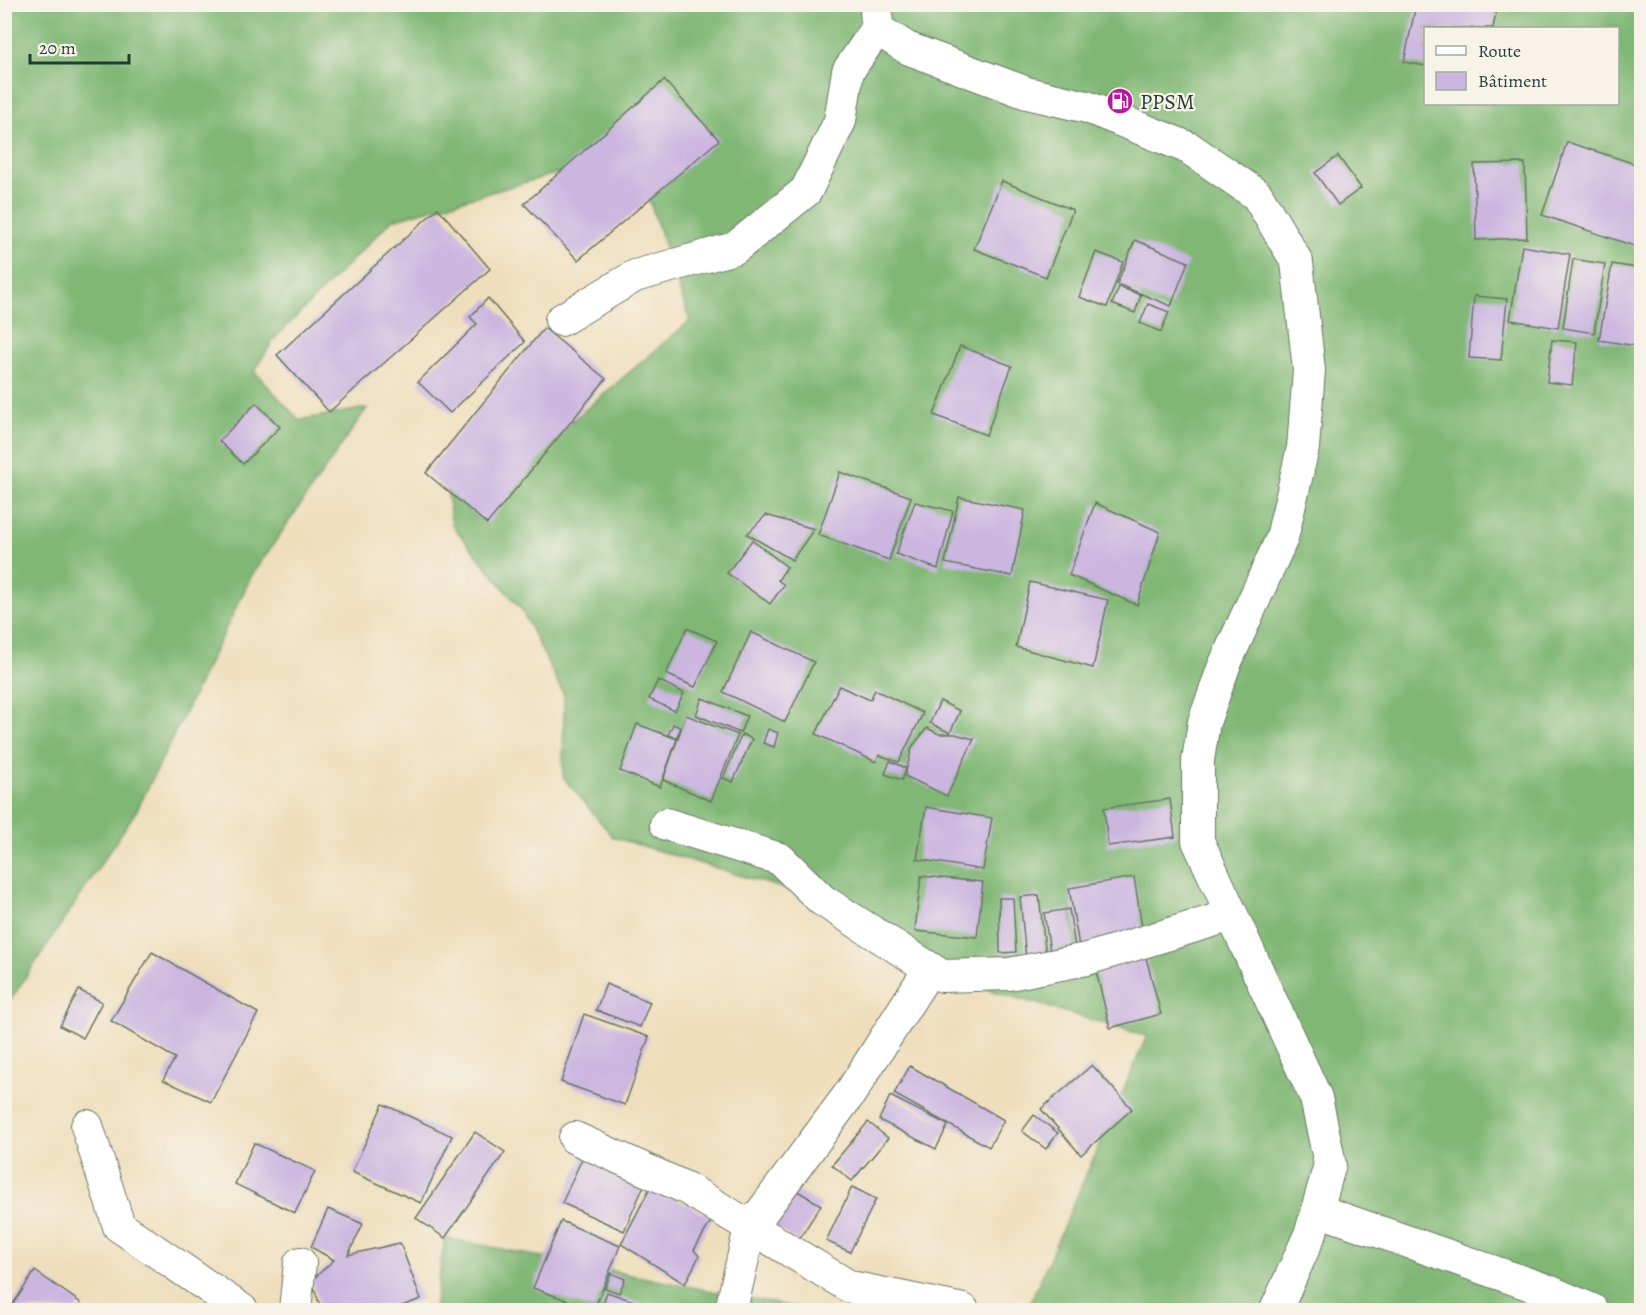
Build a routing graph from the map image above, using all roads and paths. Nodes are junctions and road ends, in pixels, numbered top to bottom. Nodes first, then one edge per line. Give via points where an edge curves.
1 (877, 17) edge
2 (561, 320) dead end
3 (666, 824) dead end
4 (1232, 915) junction
5 (930, 968) junction
6 (87, 1126) dead end
7 (575, 1138) dead end
8 (1317, 1210) junction
9 (750, 1228) junction
10 (300, 1263) dead end
11 (242, 1311) edge
12 (295, 1311) edge
13 (731, 1311) edge
14 (963, 1311) edge
15 (1275, 1311) edge
16 (1592, 1311) edge

1 - 2 street via 848,71 840,121 806,191 735,248 635,276
1 - 4 street via 907,48 1027,93 1087,107 1189,148 1257,195 1297,262 1309,370 1303,448 1282,538 1224,666 1204,722 1198,760 1198,841
3 - 5 street via 780,860 822,900
4 - 5 street via 1087,959 1009,974 942,976
4 - 8 street via 1316,1098 1330,1164
5 - 9 street via 851,1092
6 - 11 street via 119,1226
7 - 9 street via 686,1188
8 - 15 street
8 - 16 street via 1546,1290
9 - 13 street
9 - 14 street via 850,1287
10 - 12 street

